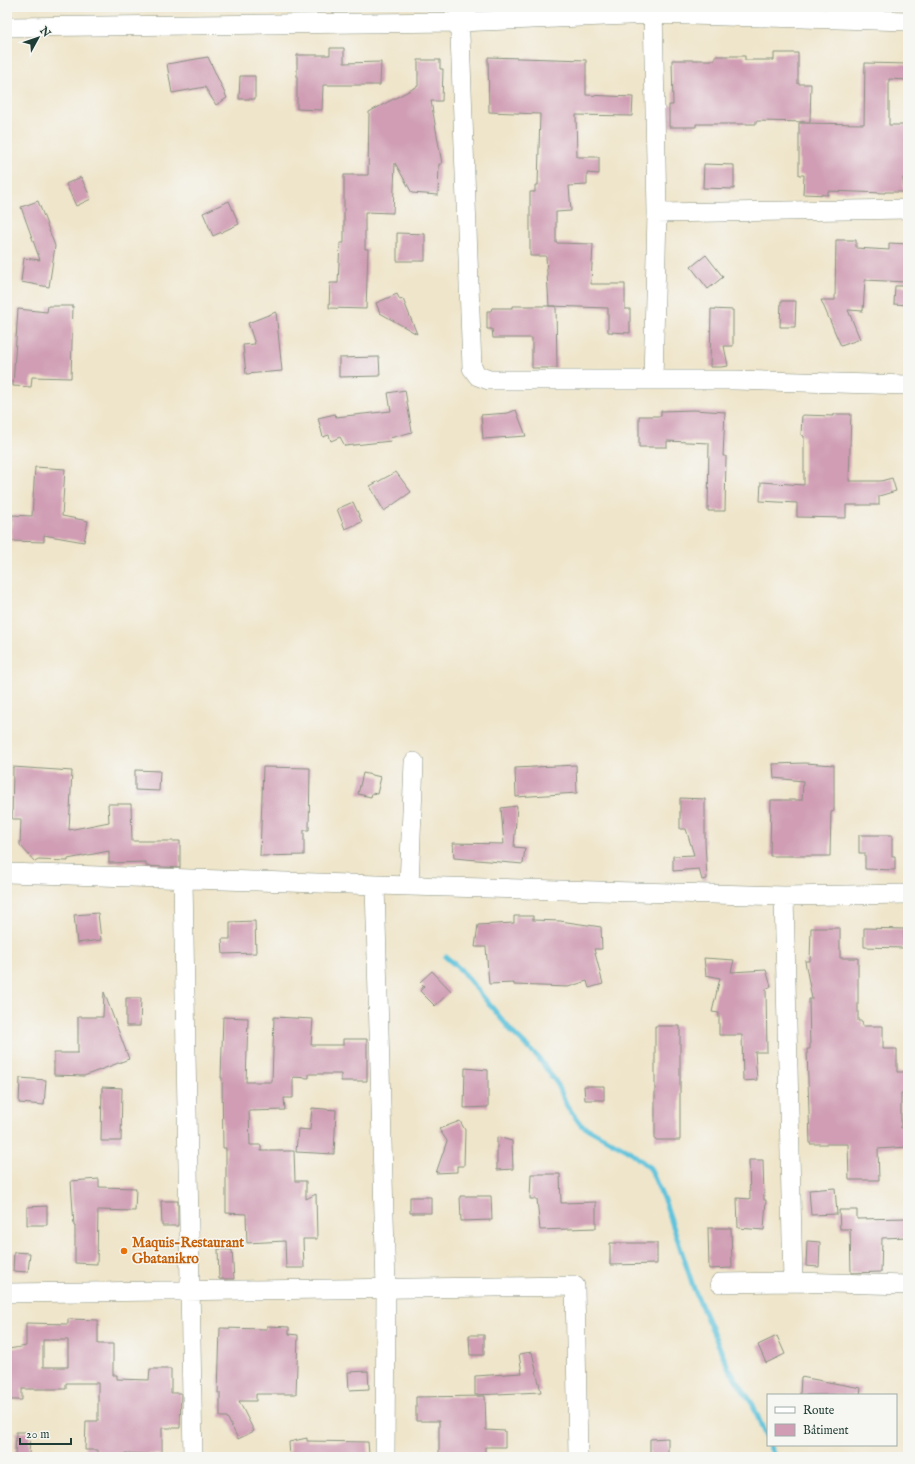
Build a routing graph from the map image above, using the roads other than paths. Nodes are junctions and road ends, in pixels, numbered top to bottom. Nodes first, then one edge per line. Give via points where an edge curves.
1 (653, 10) edge
2 (459, 15) edge
3 (908, 21) edge
4 (7, 27) edge
5 (908, 209) edge
6 (657, 213) junction
7 (653, 380) junction
8 (908, 385) edge
9 (414, 762) dead end
10 (7, 872) edge
11 (183, 880) junction
12 (375, 885) junction
13 (409, 886) junction
14 (908, 894) edge
15 (784, 896) junction
16 (793, 1282) junction
17 (720, 1283) dead end
18 (908, 1285) edge
19 (386, 1288) junction
20 (191, 1289) junction
21 (7, 1293) edge
22 (193, 1457) edge
23 (385, 1457) edge
24 (578, 1457) edge

1 - 2 street
1 - 3 street
1 - 6 street
2 - 4 street
2 - 7 street via 472,368 478,376 489,380
5 - 6 street
6 - 7 street
7 - 8 street
9 - 13 street
10 - 11 street
11 - 12 street
11 - 20 street
12 - 13 street
12 - 19 street
13 - 15 street
14 - 15 street
15 - 16 street
16 - 17 street
16 - 18 street
19 - 20 street
19 - 23 street
19 - 24 street via 575,1286
20 - 21 street
20 - 22 street

